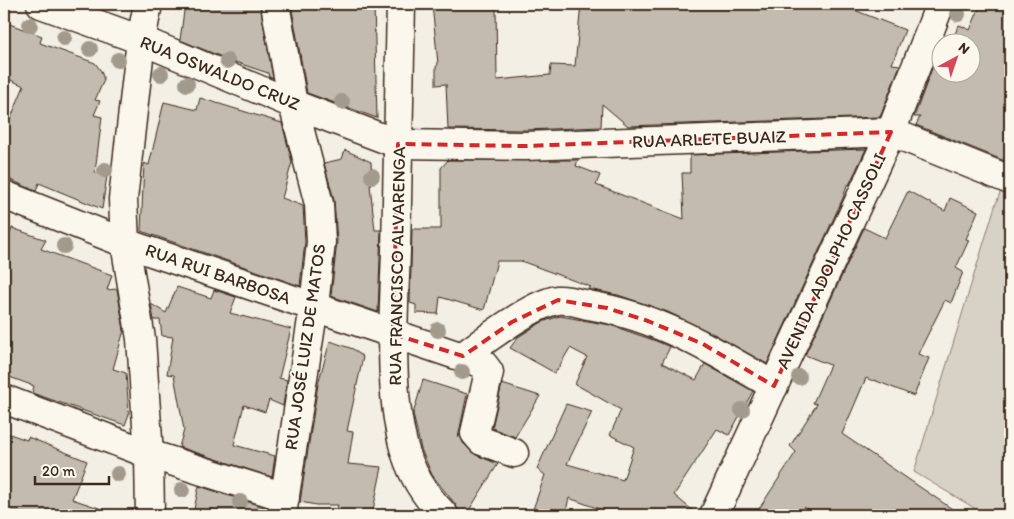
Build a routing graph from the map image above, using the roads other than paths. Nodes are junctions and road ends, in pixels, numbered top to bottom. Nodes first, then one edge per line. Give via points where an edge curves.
1 (41, 4) edge
2 (148, 4) edge
3 (275, 4) edge
4 (400, 4) edge
5 (940, 4) edge
6 (141, 40) junction
7 (293, 104) junction
8 (890, 132) junction
9 (398, 144) junction
10 (1010, 180) edge
11 (4, 195) edge
12 (125, 243) junction
13 (314, 306) junction
14 (393, 334) junction
15 (463, 356) junction
16 (774, 386) junction
17 (4, 399) edge
18 (514, 453) dead end
19 (150, 454) junction
20 (283, 506) edge
21 (150, 515) edge
22 (444, 515) edge
23 (714, 515) edge

1 - 6 street, RUA OSWALDO CRUZ
2 - 6 street
3 - 7 street, RUA JOSÉ LUIZ DE MATOS
4 - 9 street, RUA FRANCISCO ALVARENGA
5 - 8 street, AVENIDA ADOLPHO CASSOLI
6 - 7 street, RUA OSWALDO CRUZ
6 - 12 street via 123,199
7 - 9 street, RUA OSWALDO CRUZ
7 - 13 street, RUA JOSÉ LUIZ DE MATOS via 319,204 321,242
8 - 9 street, RUA ARLETE BUAIZ via 525,146
8 - 10 street, RUA ARLETE BUAIZ
8 - 16 street, AVENIDA ADOLPHO CASSOLI
9 - 14 street, RUA FRANCISCO ALVARENGA
11 - 12 street, RUA RUI BARBOSA
12 - 13 street, RUA RUI BARBOSA
12 - 19 street via 141,338
13 - 14 street, RUA RUI BARBOSA
13 - 20 street, RUA JOSÉ LUIZ DE MATOS
14 - 15 street, RUA RUI BARBOSA
14 - 22 street, RUA FRANCISCO ALVARENGA via 397,408 403,444 415,476
15 - 16 street via 512,322 558,300 607,308 648,321 703,344
15 - 18 street, RUA RUI BARBOSA via 483,364 489,372 475,433 477,437
16 - 23 street, AVENIDA ADOLPHO CASSOLI
17 - 19 street
19 - 20 street
19 - 21 street

